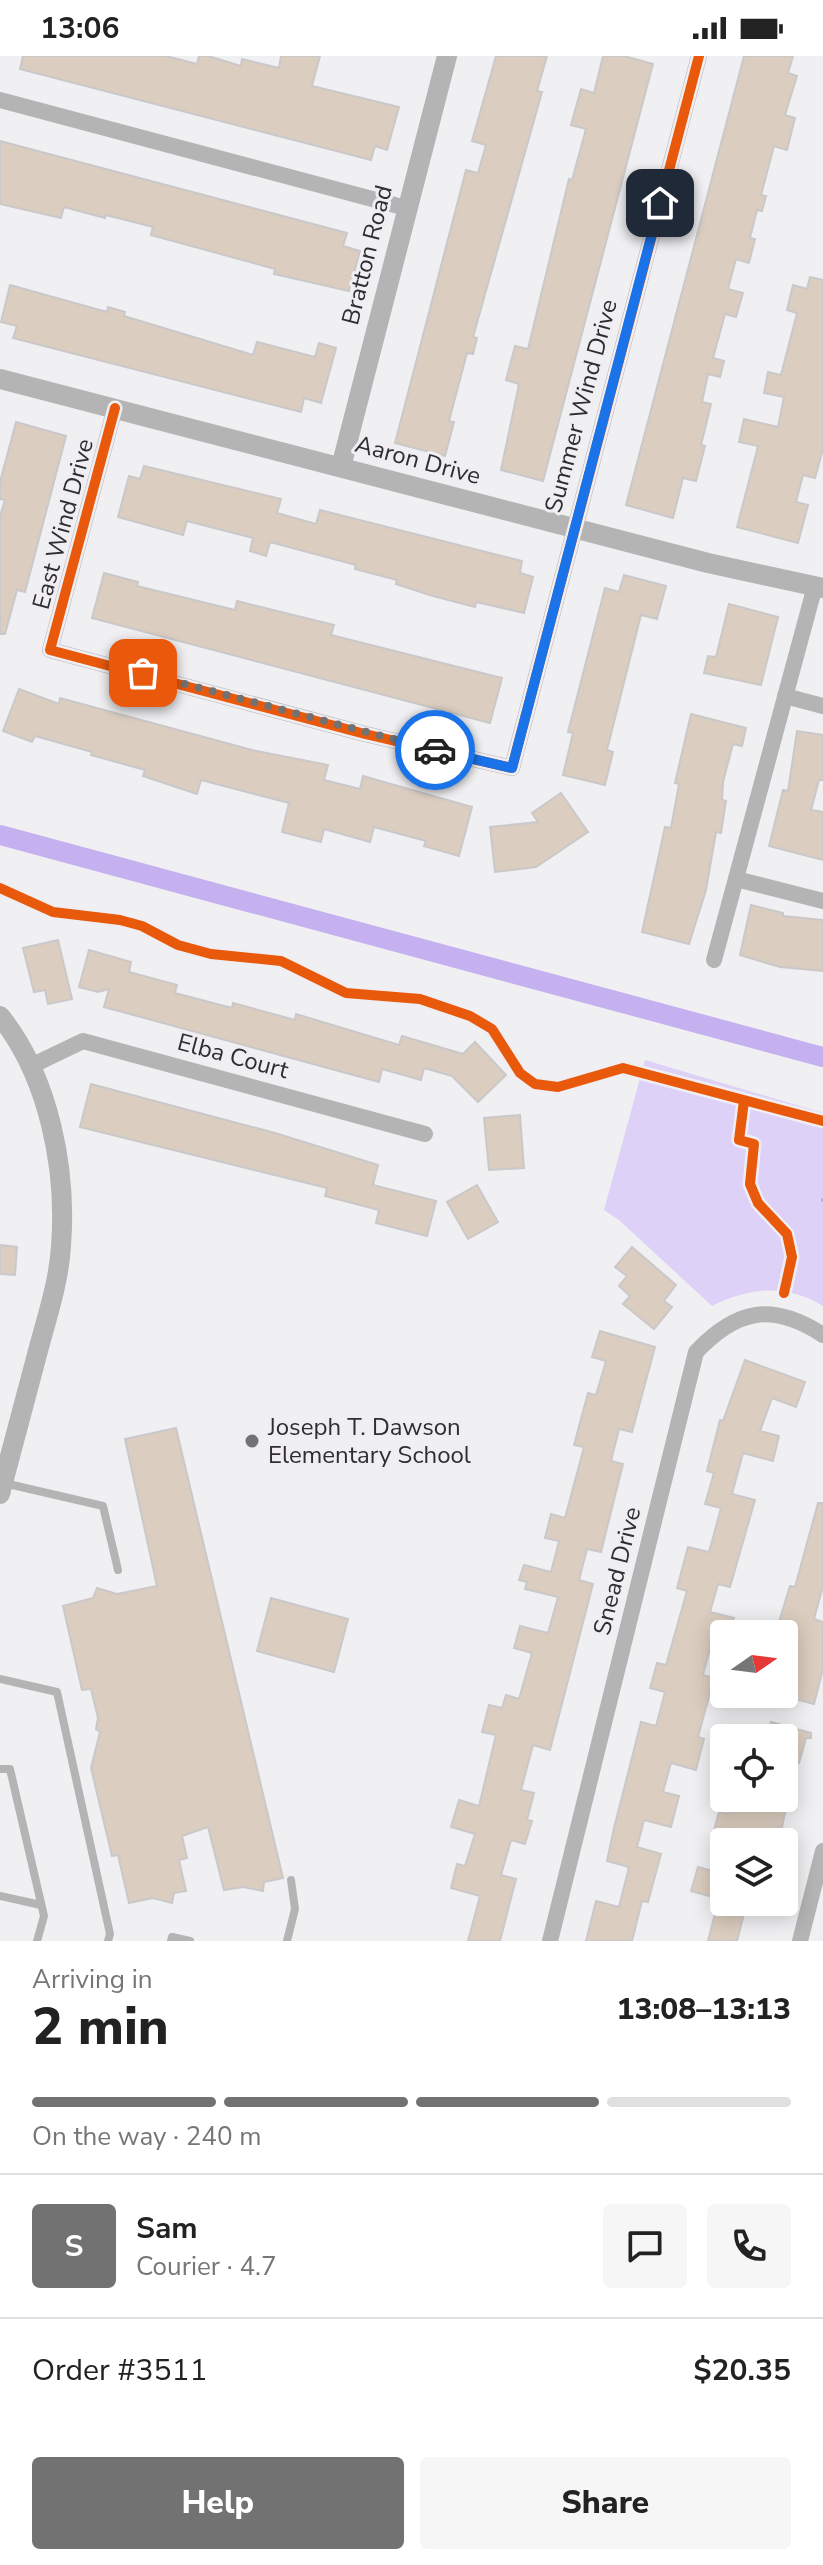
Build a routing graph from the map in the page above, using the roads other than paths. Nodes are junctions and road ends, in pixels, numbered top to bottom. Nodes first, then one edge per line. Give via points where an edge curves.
1 (447, 56) edge
2 (699, 56) edge
3 (0, 100) edge
4 (406, 208) junction
5 (0, 379) edge
6 (115, 408) junction
7 (341, 467) junction
8 (574, 528) junction
9 (819, 587) edge
10 (785, 696) junction
11 (823, 706) edge
12 (512, 768) joint
13 (736, 879) junction
14 (823, 901) edge
15 (714, 960) dead end
16 (0, 1016) edge
17 (31, 1066) junction
18 (425, 1134) dead end
19 (823, 1335) edge
20 (2, 1489) edge
21 (118, 1570) dead end
22 (0, 1679) edge
23 (0, 1769) edge
24 (823, 1851) edge
25 (291, 1880) dead end
26 (0, 1896) edge
27 (41, 1905) junction
28 (37, 1941) edge
29 (108, 1941) edge
30 (171, 1941) edge
31 (190, 1941) edge
32 (287, 1941) edge
33 (550, 1941) edge
34 (800, 1941) edge

1 - 4 street, Bratton Road
2 - 8 street, Summer Wind Drive
3 - 4 street
4 - 7 street, Bratton Road
5 - 6 street, Aaron Drive
6 - 7 street, Aaron Drive
6 - 12 street, East Wind Drive via 50,650
7 - 8 street, Aaron Drive
8 - 9 street, Aaron Drive
8 - 12 street, Summer Wind Drive
9 - 10 street
10 - 11 street
10 - 13 street
13 - 14 street
13 - 15 street
16 - 17 street
17 - 18 street, Elba Court via 83,1041
17 - 20 street via 57,1159 61,1248
19 - 33 street, Snead Drive via 784,1315 757,1314 735,1319 696,1352
20 - 21 lane via 103,1506
22 - 29 lane via 57,1692
23 - 27 lane via 10,1769
24 - 34 street
25 - 32 lane via 295,1909
26 - 27 lane
27 - 28 lane via 44,1916
30 - 31 lane

